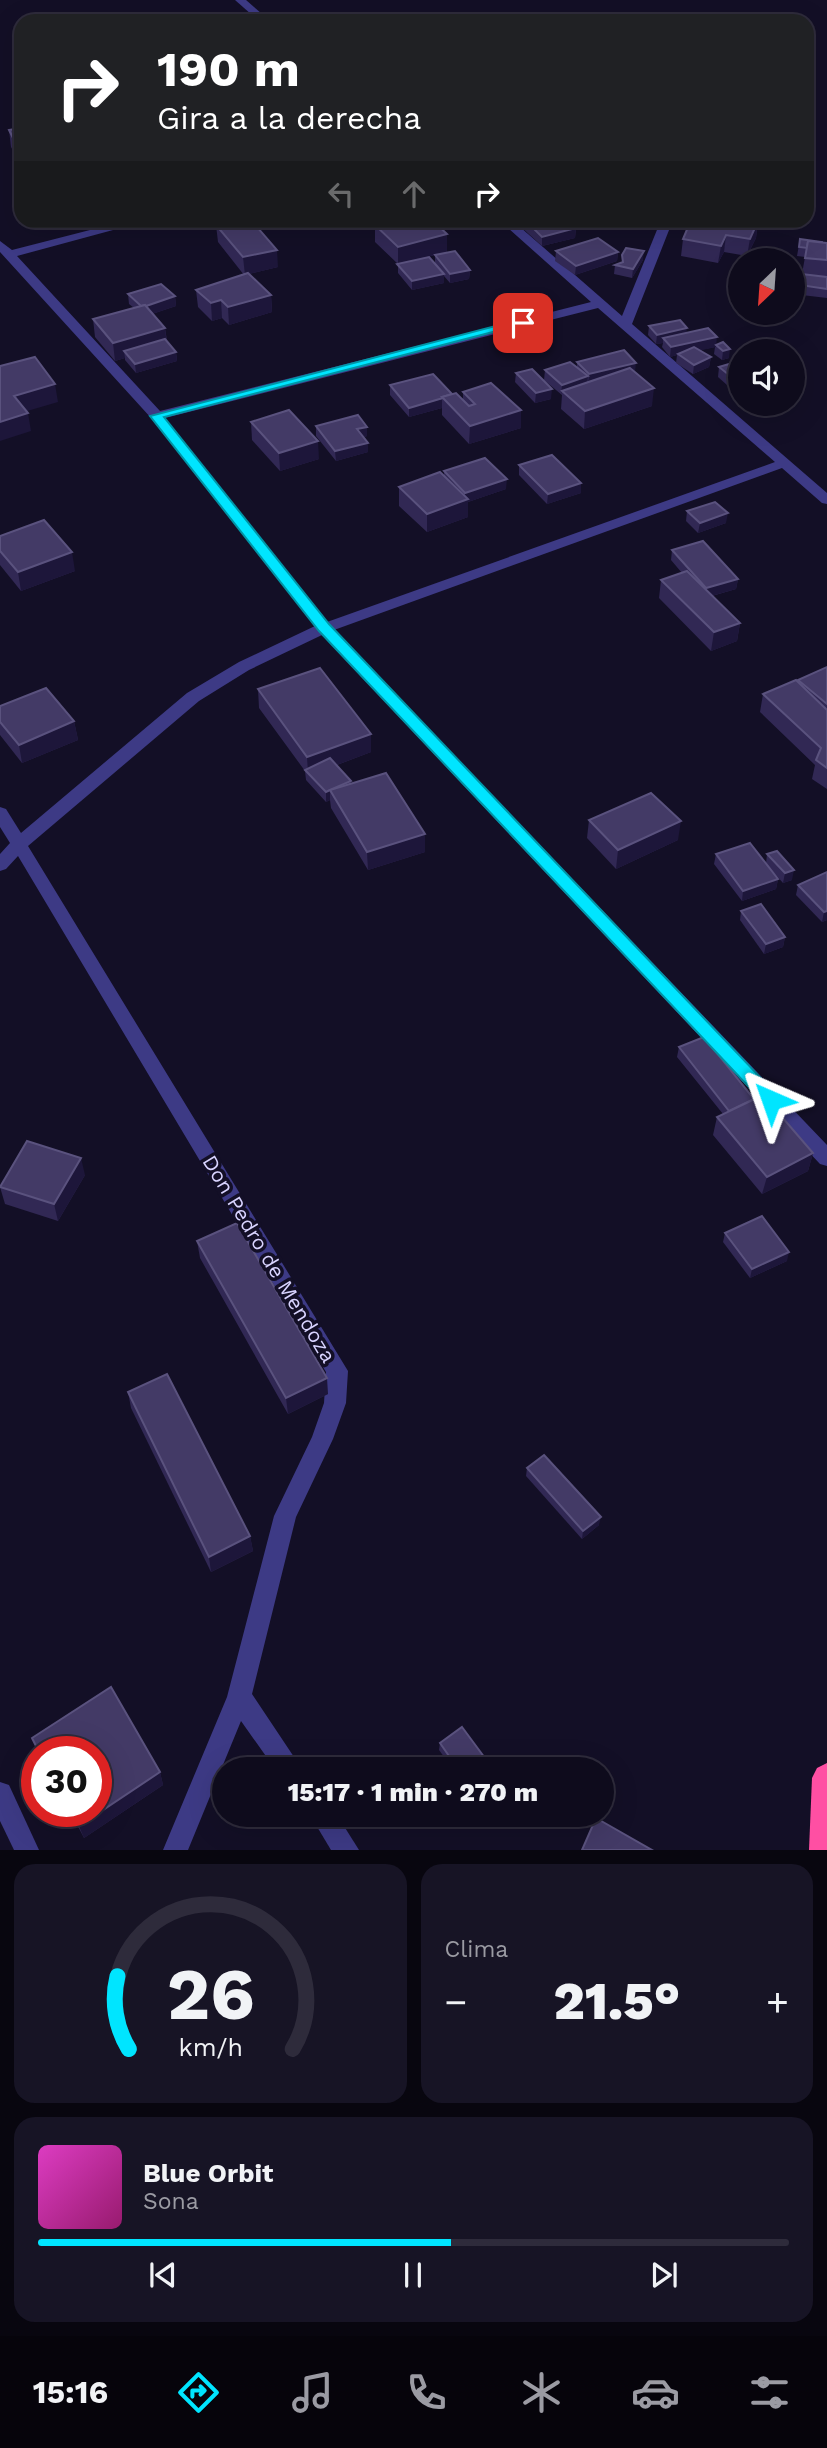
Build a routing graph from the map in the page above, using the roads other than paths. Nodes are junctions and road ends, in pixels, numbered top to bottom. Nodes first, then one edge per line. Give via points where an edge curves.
1 (240, 0) edge
2 (257, 14) edge
3 (107, 228) edge
4 (513, 228) edge
5 (664, 228) edge
6 (4, 250) edge
7 (601, 303) junction
8 (626, 323) junction
9 (156, 416) junction
10 (782, 464) junction
11 (827, 500) edge
12 (324, 628) junction
13 (0, 813) edge
14 (18, 845) junction
15 (0, 865) edge
16 (827, 1158) edge
17 (239, 1697) junction
18 (282, 1757) edge
19 (827, 1778) edge
20 (0, 1794) edge
21 (331, 1827) edge
22 (27, 1850) edge
23 (175, 1850) edge
24 (347, 1850) edge
25 (824, 1850) edge

1 - 2 street
3 - 6 street
4 - 7 street
5 - 8 street
6 - 9 street
7 - 8 street
7 - 9 street
8 - 10 street
9 - 12 street
10 - 11 street
10 - 12 street
12 - 14 street via 244,666 193,697
12 - 16 street
13 - 14 street, Don Pedro de Mendoza
14 - 15 street
14 - 17 street, Don Pedro de Mendoza via 337,1371 335,1403 285,1516
17 - 18 street
17 - 23 street, Don Pedro de Mendoza
19 - 25 highway
20 - 22 street
21 - 24 street

